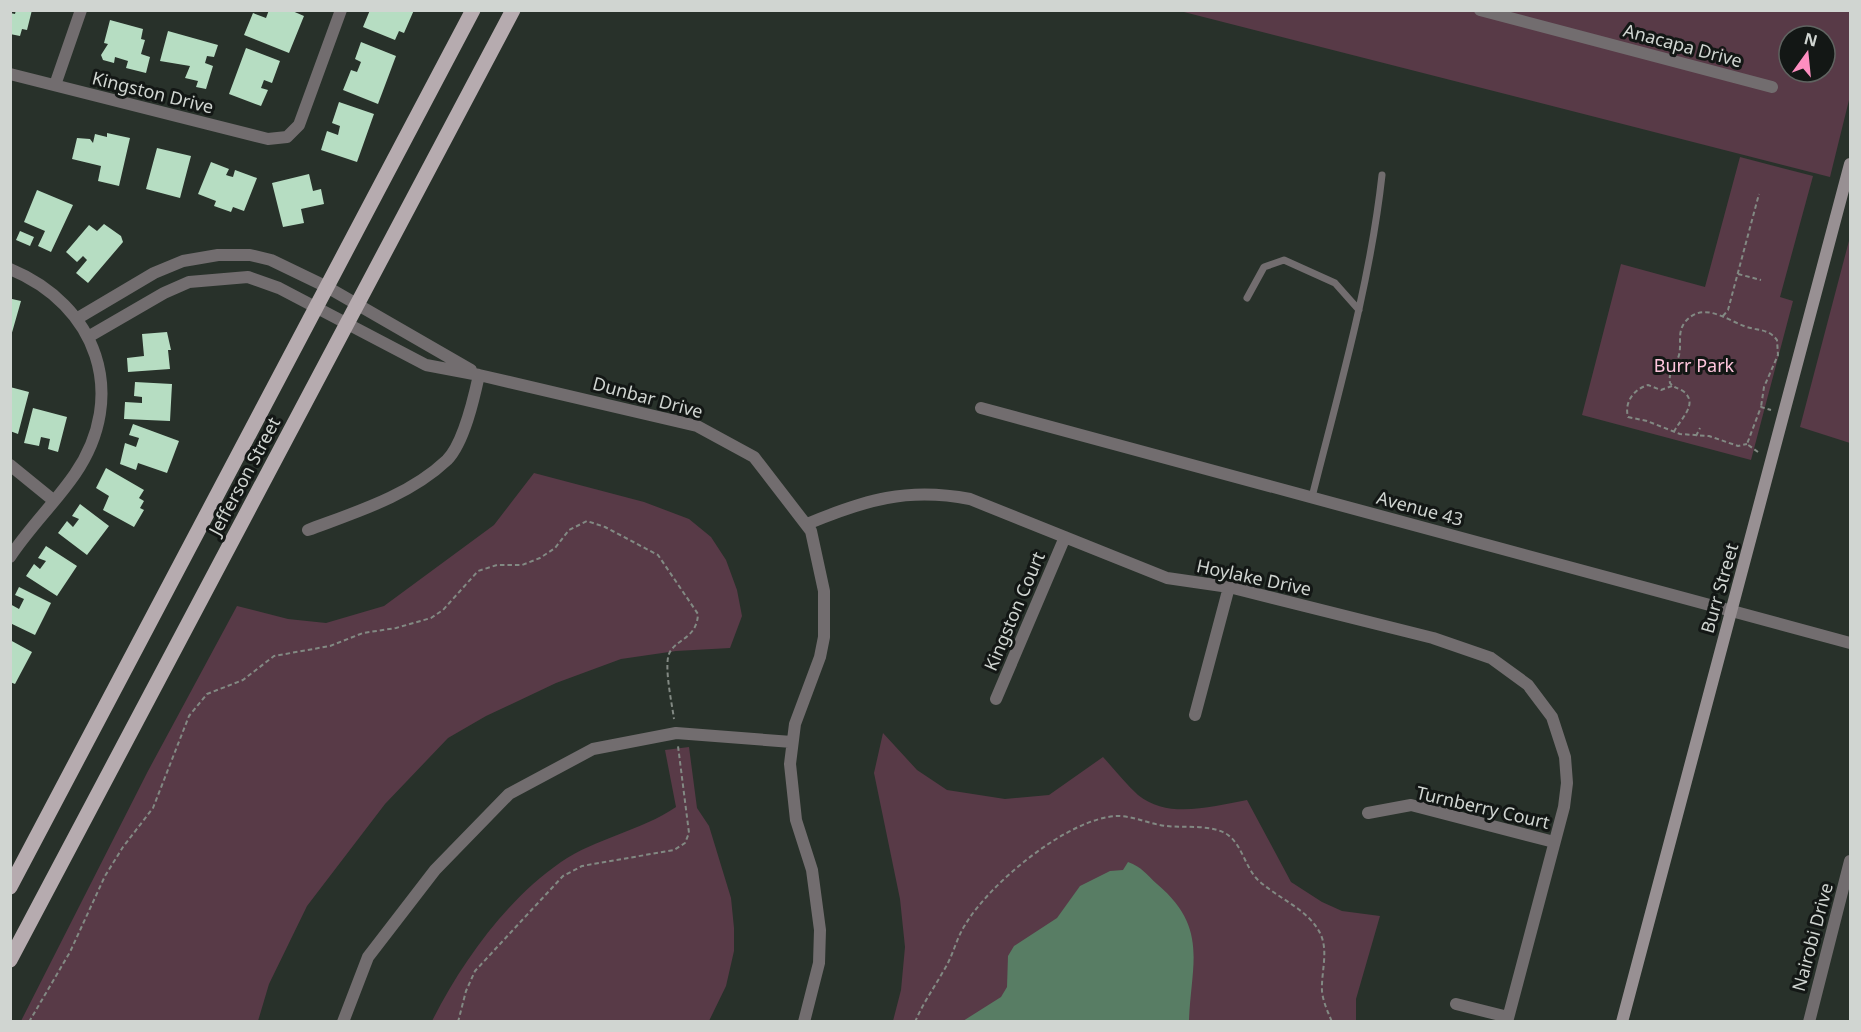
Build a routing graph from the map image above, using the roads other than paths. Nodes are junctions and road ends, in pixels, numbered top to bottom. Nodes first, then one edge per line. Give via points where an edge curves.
1 (81, 10) edge
2 (341, 10) edge
3 (474, 10) edge
4 (513, 10) edge
5 (1480, 10) edge
6 (10, 74) edge
7 (55, 85) junction
8 (1772, 87) dead end
9 (1851, 164) edge
10 (1382, 175) dead end
11 (10, 269) edge
12 (327, 287) junction
13 (1247, 298) dead end
14 (356, 305) junction
15 (316, 308) junction
16 (1359, 310) junction
17 (346, 324) junction
18 (83, 328) junction
19 (479, 375) junction
20 (981, 408) dead end
21 (10, 465) edge
22 (1312, 497) junction
23 (54, 500) junction
24 (807, 524) junction
25 (308, 530) dead end
26 (1065, 537) junction
27 (10, 557) edge
28 (1229, 587) junction
29 (1731, 610) junction
30 (1851, 643) edge
31 (996, 699) dead end
32 (1195, 715) dead end
33 (792, 742) junction
34 (1368, 813) dead end
35 (1554, 842) junction
36 (1851, 861) edge
37 (10, 887) edge
38 (10, 960) edge
39 (1456, 1004) dead end
40 (1507, 1019) edge
41 (343, 1022) edge
42 (804, 1022) edge
43 (1622, 1022) edge
44 (1809, 1022) edge

1 - 7 street
2 - 7 street, Kingston Drive via 299,125 287,137 268,139
3 - 12 main road, Jefferson Street
4 - 14 main road, Jefferson Street
5 - 8 street, Anacapa Drive
6 - 7 street, Kingston Drive
9 - 29 street, Burr Street
10 - 16 lane
11 - 18 street via 56,295
12 - 14 street, Dunbar Drive
12 - 15 main road, Jefferson Street
12 - 18 street, Dunbar Drive via 271,260 250,255 218,255 183,261 154,273
13 - 16 lane via 1264,267 1284,260 1335,283
14 - 17 main road, Jefferson Street
14 - 19 street, Dunbar Drive
15 - 17 street, Dunbar Drive
15 - 18 street, Dunbar Drive via 263,281 220,277 189,282
15 - 37 main road, Jefferson Street
16 - 22 lane
17 - 19 street, Dunbar Drive via 426,365
17 - 38 main road, Jefferson Street
18 - 23 street via 99,364 102,402 94,437 75,474
19 - 24 street, Dunbar Drive via 697,426 754,457
19 - 25 street via 471,414 448,459 390,500
20 - 22 street, Avenue 43
21 - 23 street
22 - 29 street, Avenue 43
23 - 27 street
24 - 26 street, Hoylake Drive via 851,505 898,494 947,495 997,508
24 - 33 street, Dunbar Drive via 822,572 824,637
26 - 28 street, Hoylake Drive via 1167,578
26 - 31 street, Kingston Court
28 - 32 street
28 - 35 street, Hoylake Drive via 1464,647 1511,670 1552,717 1565,757 1567,783
29 - 30 street, Avenue 43
29 - 43 street, Burr Street
33 - 41 street via 676,733 593,749 509,794 435,870 368,957
33 - 42 street, Dunbar Drive via 793,800 812,870 820,930 819,963
34 - 35 street, Turnberry Court via 1411,805
35 - 40 street, Hoylake Drive
36 - 44 street, Nairobi Drive
39 - 40 street

